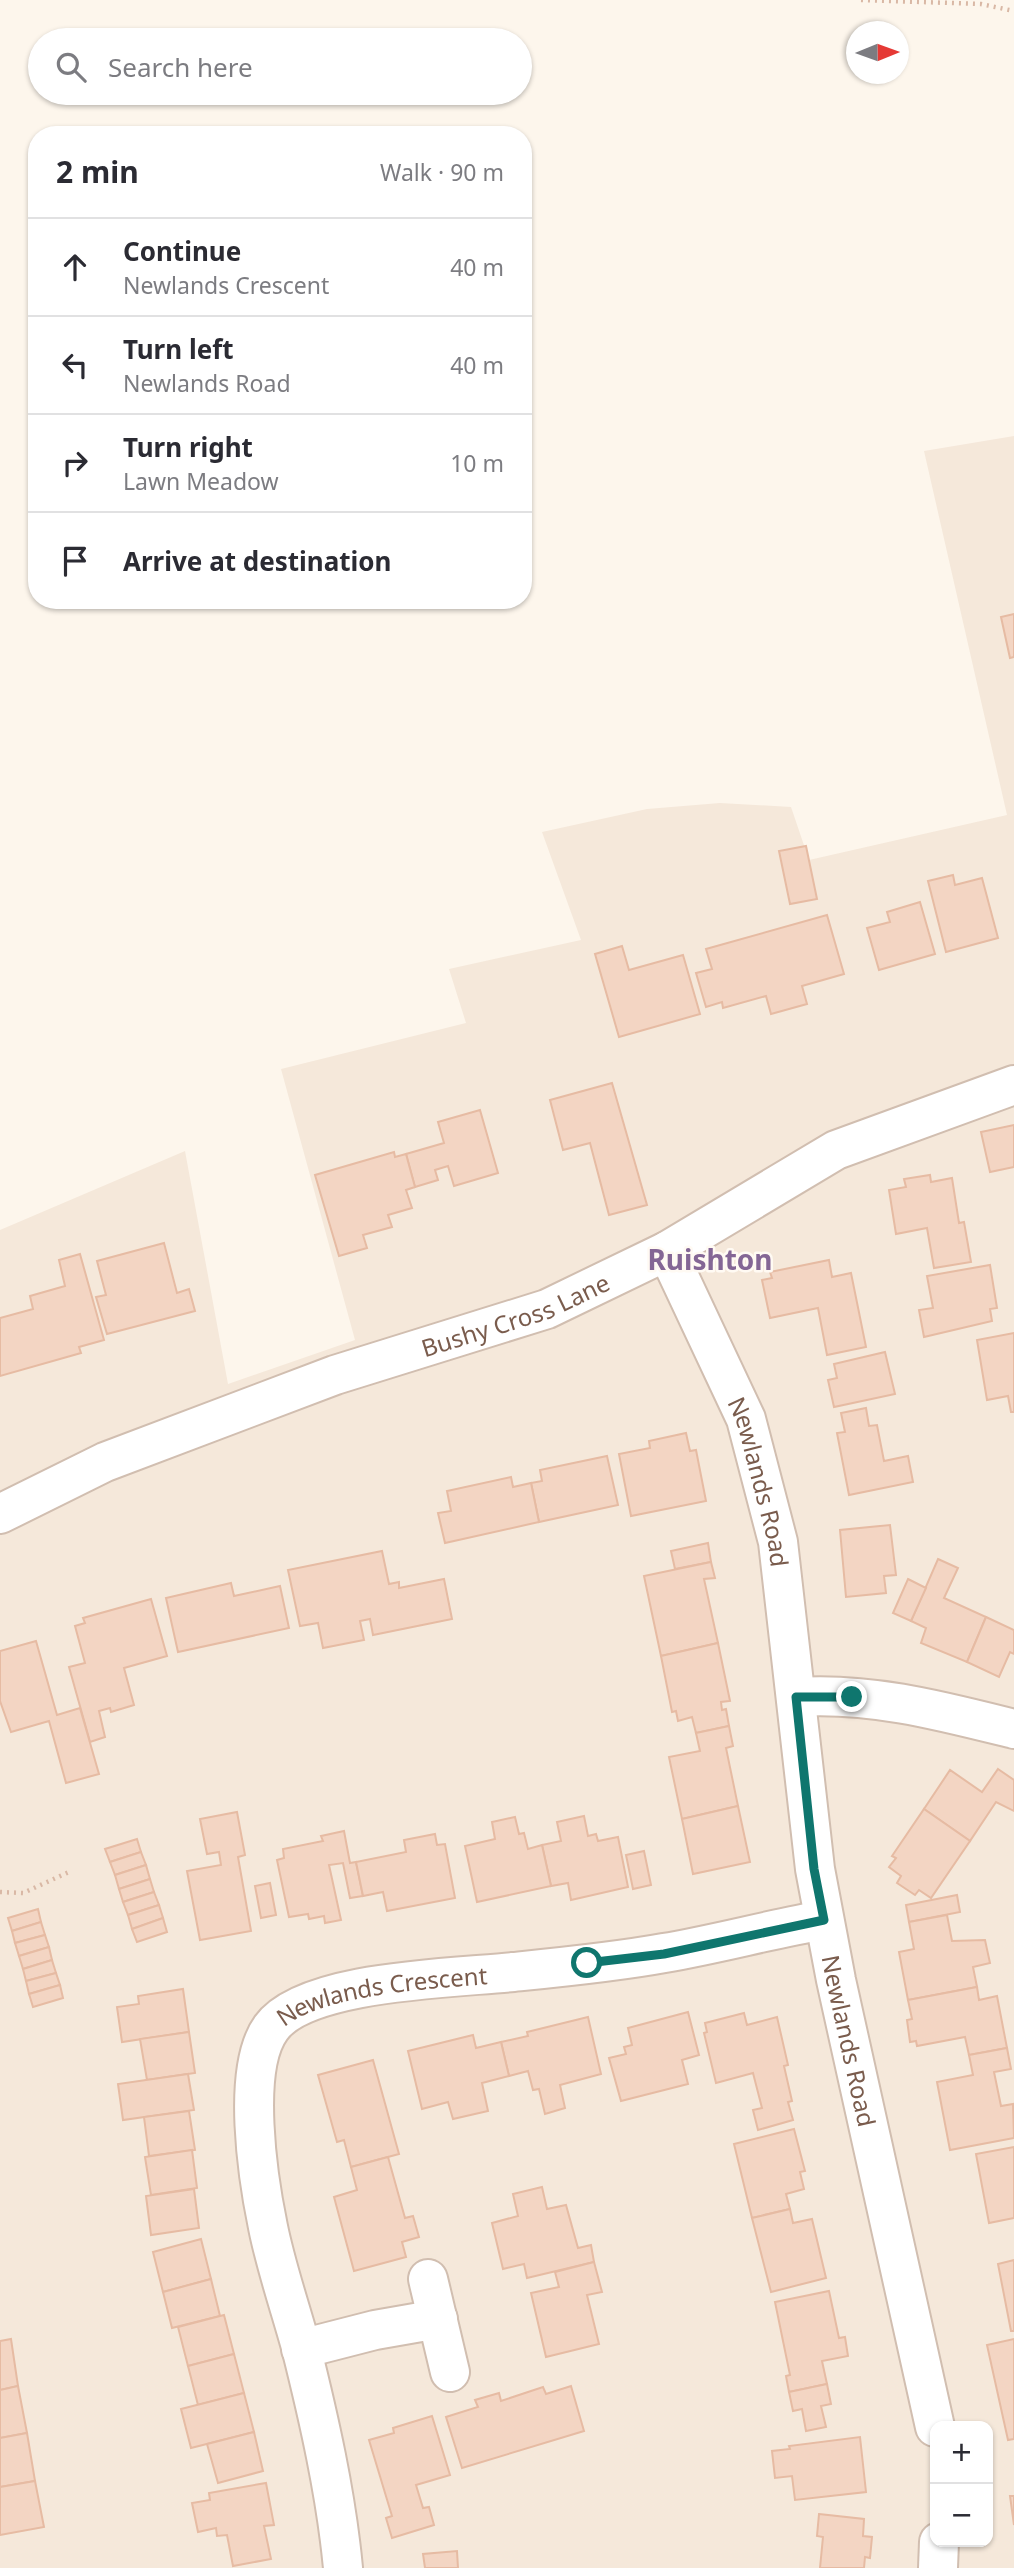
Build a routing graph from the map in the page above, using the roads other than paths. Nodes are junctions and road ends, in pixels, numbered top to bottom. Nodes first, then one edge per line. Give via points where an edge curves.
1 (1014, 1085) edge
2 (667, 1251) junction
3 (0, 1514) edge
4 (796, 1697) junction
5 (1014, 1729) edge
6 (824, 1920) junction
7 (428, 2279) dead end
8 (438, 2319) junction
9 (301, 2349) junction
10 (450, 2372) dead end
11 (934, 2421) edge
12 (939, 2547) edge
13 (343, 2568) edge
14 (938, 2568) edge

1 - 2 street, Bushy Cross Lane via 836,1150
2 - 3 street, Bushy Cross Lane via 547,1309 335,1375 106,1462
2 - 4 street, Newlands Road via 746,1419 778,1542
4 - 5 street via 852,1697 925,1707
4 - 6 street, Newlands Road via 814,1869
6 - 9 street, Newlands Crescent via 664,1954 408,1980 336,1993 285,2014 270,2028 260,2054 253,2100 267,2227
6 - 11 street, Newlands Road
7 - 8 street
8 - 9 street
8 - 10 street
9 - 13 street, Newlands Crescent via 338,2517
12 - 14 street

